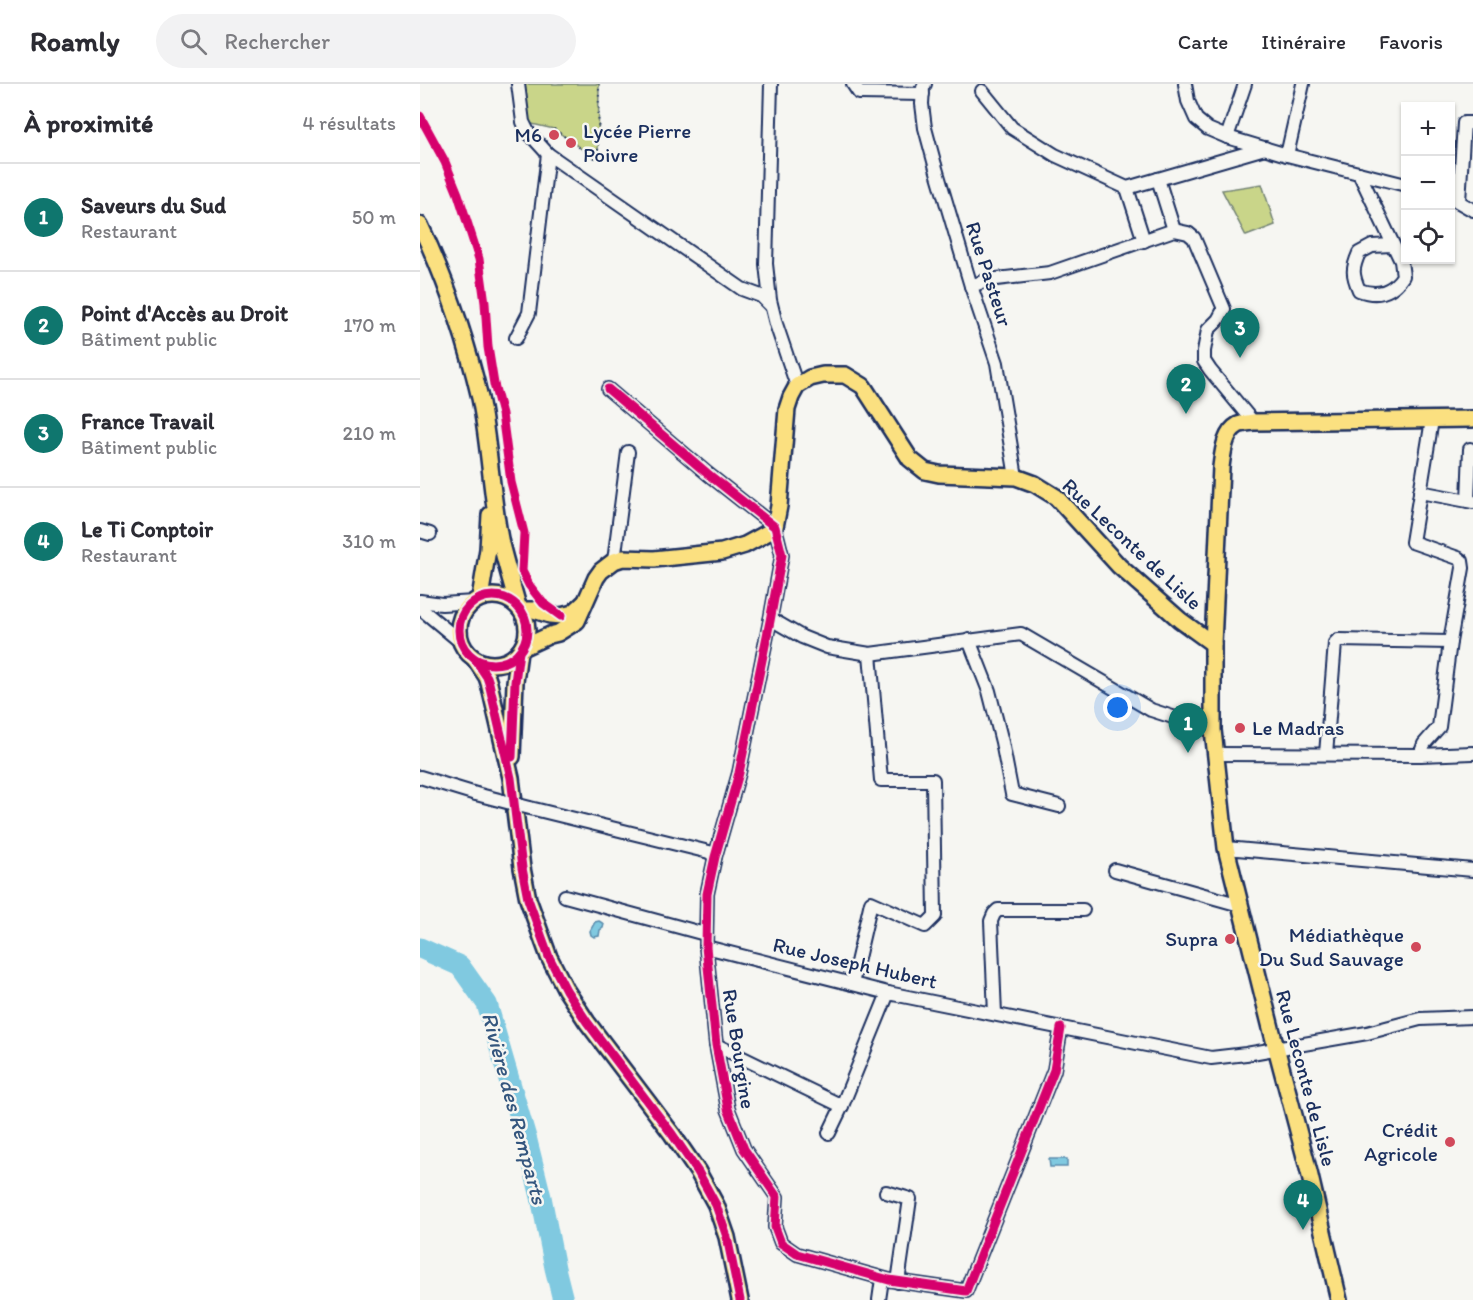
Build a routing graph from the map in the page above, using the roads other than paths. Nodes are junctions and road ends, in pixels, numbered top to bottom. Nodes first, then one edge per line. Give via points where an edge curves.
1 (518, 84) edge
2 (771, 84) edge
3 (853, 84) edge
4 (1185, 84) edge
5 (1245, 84) edge
6 (1303, 84) edge
7 (924, 89) edge
8 (982, 91) dead end
9 (1468, 123) edge
10 (1227, 137) junction
11 (1265, 148) junction
12 (548, 154) junction
13 (1287, 155) junction
14 (1359, 173) junction
15 (1158, 179) junction
16 (1401, 184) edge
17 (1128, 188) junction
18 (1465, 204) edge
19 (420, 225) edge
20 (1174, 230) junction
21 (1144, 241) junction
22 (1392, 245) junction
23 (971, 286) junction
24 (771, 306) junction
25 (516, 338) dead end
26 (797, 386) junction
27 (608, 390) dead end
28 (1473, 419) edge
29 (1432, 420) junction
30 (1253, 422) junction
31 (1470, 448) dead end
32 (628, 452) dead end
33 (1016, 477) junction
34 (492, 483) junction
35 (1420, 492) junction
36 (1471, 502) edge
37 (774, 527) junction
38 (614, 561) junction
39 (477, 600) junction
40 (420, 601) edge
41 (586, 601) junction
42 (420, 608) edge
43 (520, 608) junction
44 (770, 621) junction
45 (969, 640) junction
46 (1450, 642) junction
47 (462, 643) junction
48 (1214, 644) junction
49 (521, 650) junction
50 (870, 654) junction
51 (475, 659) junction
52 (1213, 730) junction
53 (1473, 753) edge
54 (1215, 754) junction
55 (1326, 754) junction
56 (1420, 755) junction
57 (1473, 762) edge
58 (420, 777) edge
59 (511, 778) junction
60 (1059, 806) dead end
61 (1226, 848) junction
62 (716, 857) junction
63 (1115, 870) dead end
64 (1473, 870) edge
65 (565, 896) dead end
66 (1240, 905) junction
67 (1083, 910) dead end
68 (705, 934) junction
69 (706, 947) junction
70 (852, 984) junction
71 (888, 993) junction
72 (995, 1014) junction
73 (1473, 1017) edge
74 (1061, 1028) junction
75 (716, 1045) junction
76 (1276, 1049) junction
77 (842, 1106) junction
78 (829, 1133) dead end
79 (886, 1192) dead end
80 (882, 1278) junction
81 (898, 1282) junction
82 (963, 1295) edge
83 (740, 1300) edge
84 (879, 1300) edge
85 (1339, 1300) edge

1 - 12 street via 523,122
2 - 24 street via 766,264
3 - 7 street via 859,93
4 - 10 street via 1196,119
5 - 10 street
6 - 13 street
7 - 23 street, Rue Pasteur via 925,128
8 - 17 street via 1012,128 1055,155
9 - 18 street
10 - 11 street
11 - 13 street
11 - 15 street
12 - 24 street
12 - 25 street via 529,313
13 - 14 street
14 - 16 street
14 - 22 street
15 - 17 street
15 - 20 street
17 - 21 street
19 - 34 main road via 461,329 480,398
20 - 21 street
20 - 30 street via 1194,238 1224,309 1208,330 1204,361
21 - 23 street via 1050,273 988,280
22 - 22 street via 1401,261 1403,276 1396,286 1370,294 1359,290 1353,266 1359,253 1372,246
23 - 33 street, Rue Pasteur via 997,363
24 - 26 street
26 - 33 main road, Rue Leconte de Lisle via 823,375 846,375 863,386 910,459 925,471
26 - 37 main road via 787,409
27 - 37 street
28 - 29 main road
29 - 30 main road
29 - 35 street
30 - 48 main road via 1238,426 1224,445
31 - 36 street
32 - 38 street
33 - 48 main road, Rue Leconte de Lisle via 1056,497 1119,566 1180,620
34 - 39 main road via 488,549
34 - 43 main road via 501,543
35 - 36 street
35 - 46 street via 1412,542 1462,561
37 - 38 main road via 746,545 722,552
37 - 44 street, Rue Bourgine via 782,555
38 - 41 main road via 601,571
39 - 40 street via 442,604
39 - 43 main road via 502,596
39 - 47 main road via 460,620
41 - 43 main road via 573,613 561,616
41 - 49 main road via 572,626
42 - 47 street
43 - 49 main road via 527,629
44 - 50 street via 827,647
44 - 62 street, Rue Bourgine via 739,773
45 - 50 street
45 - 52 street via 1022,634 1151,710
45 - 60 street via 988,691 1012,794
46 - 55 street via 1338,640
46 - 56 street via 1439,727
47 - 51 main road
48 - 52 main road, Rue Leconte de Lisle
49 - 51 main road via 508,661 495,664
49 - 59 main road via 515,682
50 - 70 street via 881,780 933,780 936,916 925,926 871,902
51 - 59 main road via 489,683
52 - 54 main road, Rue Leconte de Lisle
53 - 56 street
53 - 57 street
54 - 55 street
54 - 61 main road, Rue Leconte de Lisle
55 - 56 street
58 - 62 street, bridge via 709,852
59 - 83 main road via 528,899 549,957 587,1022 698,1172 727,1237
61 - 64 street
61 - 66 main road, Rue Leconte de Lisle
62 - 68 street, Rue Bourgine via 707,894
63 - 66 street
65 - 68 street
66 - 76 main road, Rue Leconte de Lisle
67 - 72 street via 998,910 994,914 991,921
68 - 69 street, Rue Bourgine
69 - 70 street, Rue Joseph Hubert
69 - 75 street, Rue Bourgine
70 - 71 street, Rue Joseph Hubert
71 - 72 street, Rue Joseph Hubert
71 - 77 street
72 - 74 street, Rue Joseph Hubert
73 - 76 street, Rue Joseph Hubert via 1420,1019
74 - 76 street, Rue Joseph Hubert via 1212,1058
74 - 82 street, Rue Bourgine via 1054,1070
75 - 77 street
75 - 80 street, Rue Bourgine via 728,1109 744,1149 777,1197 776,1227 781,1243 797,1254
76 - 85 main road, Rue Leconte de Lisle via 1314,1171
77 - 78 street
79 - 81 street via 910,1199
80 - 81 street, Rue Bourgine
80 - 84 street
81 - 82 street, Rue Bourgine

